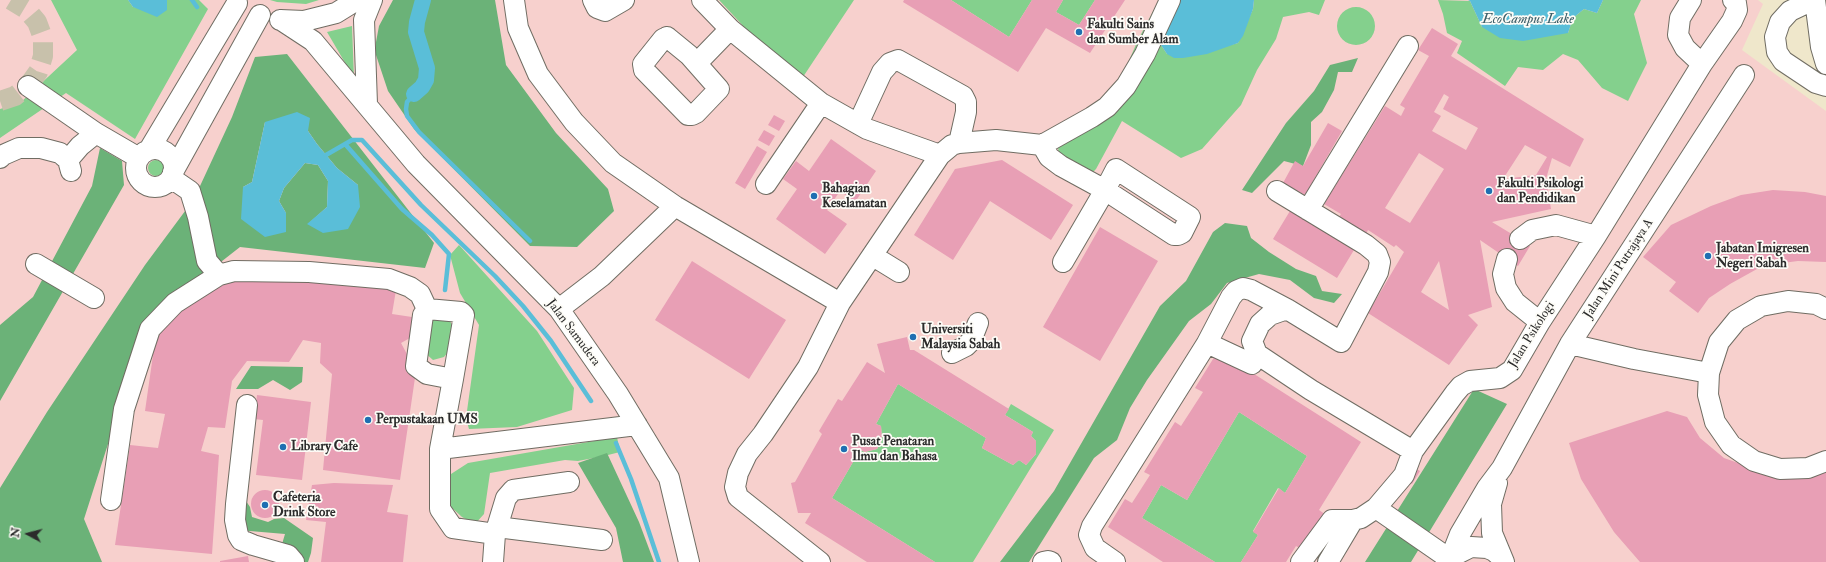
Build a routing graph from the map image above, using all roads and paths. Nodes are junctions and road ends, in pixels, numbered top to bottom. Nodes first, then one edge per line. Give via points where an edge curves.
1 (357, 0) edge
2 (372, 0) edge
3 (514, 0) edge
4 (593, 0) edge
5 (624, 0) edge
6 (702, 0) edge
7 (1170, 0) edge
8 (1691, 0) edge
9 (1733, 0) edge
10 (1814, 0) edge
11 (235, 1) edge
12 (260, 15) junction
13 (282, 20) junction
14 (730, 29) junction
15 (1408, 46) dead end
16 (697, 63) dead end
17 (1702, 64) junction
18 (1826, 64) edge
19 (1744, 75) dead end
20 (28, 86) dead end
21 (1826, 86) edge
22 (821, 103) junction
23 (368, 104) junction
24 (858, 124) junction
25 (96, 133) junction
26 (959, 143) junction
27 (1042, 145) junction
28 (144, 154) junction
29 (940, 155) junction
30 (0, 158) edge
31 (172, 175) junction
32 (766, 184) dead end
33 (1276, 191) dead end
34 (675, 206) junction
35 (1308, 210) junction
36 (1596, 236) junction
37 (1520, 239) dead end
38 (873, 256) junction
39 (1507, 259) dead end
40 (1062, 262) dead end
41 (36, 264) dead end
42 (899, 272) dead end
43 (219, 275) junction
44 (94, 298) dead end
45 (840, 303) junction
46 (427, 309) junction
47 (1287, 309) junction
48 (1826, 309) edge
49 (559, 310) junction
50 (1540, 322) junction
51 (978, 323) dead end
52 (1207, 343) junction
53 (1570, 344) junction
54 (952, 353) dead end
55 (1252, 364) dead end
56 (1709, 373) junction
57 (453, 380) junction
58 (247, 405) dead end
59 (637, 425) junction
60 (440, 449) junction
61 (1413, 452) junction
62 (1826, 461) edge
63 (1502, 468) junction
64 (569, 482) dead end
65 (111, 500) dead end
66 (1376, 508) junction
67 (1353, 520) junction
68 (496, 530) junction
69 (602, 540) dead end
70 (255, 553) edge
71 (1503, 560) edge
72 (1450, 561) edge
73 (294, 562) edge
74 (493, 562) edge
75 (690, 562) edge
76 (820, 562) edge
77 (1043, 562) edge
78 (1051, 562) edge
79 (1115, 562) edge
80 (1301, 562) edge
81 (1328, 562) edge

1 - 13 street via 336,13 304,21
2 - 23 street via 364,20
3 - 34 street via 518,28 538,74 574,122 613,163
4 - 5 street via 597,8 605,11
6 - 14 street
7 - 27 street via 1145,54 1126,86 1107,107
8 - 17 street via 1680,18 1678,35 1685,48
9 - 17 street, Jalan Psikologi via 1737,7 1735,15
10 - 18 street
10 - 21 street via 1790,11 1780,22 1775,37 1777,52 1783,61 1816,83
11 - 12 street
11 - 28 street
12 - 13 street
12 - 31 street
13 - 23 street, Jalan Samudera via 313,41
14 - 16 street
14 - 22 street
15 - 35 street
17 - 36 street, Jalan Psikologi
19 - 53 street, Jalan Mini Putrajaya A
20 - 25 street
22 - 24 street
22 - 32 street
23 - 49 street, Jalan Samudera via 416,164
24 - 26 street via 882,72 890,63 898,60 963,96 966,112
24 - 29 street
25 - 28 street
25 - 30 street via 80,146 69,166 60,153 41,148 19,148
26 - 27 street via 996,140
26 - 29 street via 952,145
27 - 40 street via 1049,157 1061,166 1105,190
28 - 31 street via 162,151 168,154 172,160
28 - 31 street via 136,171 138,177 148,186 161,186
29 - 38 street
31 - 43 street via 190,191 207,262
33 - 35 street
34 - 45 street
34 - 49 street via 602,276
35 - 47 street via 1377,254 1380,262 1378,272 1341,342
36 - 37 street via 1556,225 1532,230
36 - 50 street, Jalan Psikologi
38 - 42 street
38 - 45 street
39 - 50 street via 1503,274 1506,288 1515,302
41 - 44 street
43 - 46 street via 234,271 308,272 389,279 420,294
43 - 65 street via 175,303 150,329 124,409
45 - 76 street via 808,367 747,454 735,487 738,497
46 - 57 street via 423,315 416,366 427,374
46 - 57 street via 461,312 464,315
47 - 52 street via 1243,288 1236,291 1231,298
47 - 61 street via 1270,315 1260,324 1252,341 1257,354
48 - 56 street via 1816,304 1788,301 1761,306 1737,320 1719,342
49 - 59 street, Jalan Samudera
50 - 61 street, Jalan Psikologi via 1512,370 1500,378 1470,382 1462,386 1455,392
51 - 54 street via 971,341
52 - 55 street
52 - 79 street via 1092,526 1090,535 1095,548
53 - 56 street
53 - 63 street, Jalan Mini Putrajaya A
56 - 62 street via 1708,395 1715,422 1731,445 1754,461 1780,469 1808,468
57 - 60 street
58 - 70 street via 235,520 241,540
59 - 60 street
59 - 75 street, Jalan Samudera via 669,478
60 - 68 street via 440,509 445,517 453,528
61 - 66 street, Jalan Psikologi via 1404,475
63 - 71 street via 1491,504 1492,533
63 - 72 street via 1460,534
64 - 68 street via 513,490 506,498
66 - 67 street, Jalan Psikologi
66 - 72 street
67 - 80 street via 1332,520
67 - 81 street
68 - 69 street
68 - 74 street
70 - 73 street via 288,555
71 - 72 street via 1494,551 1479,546 1464,549
77 - 78 street

